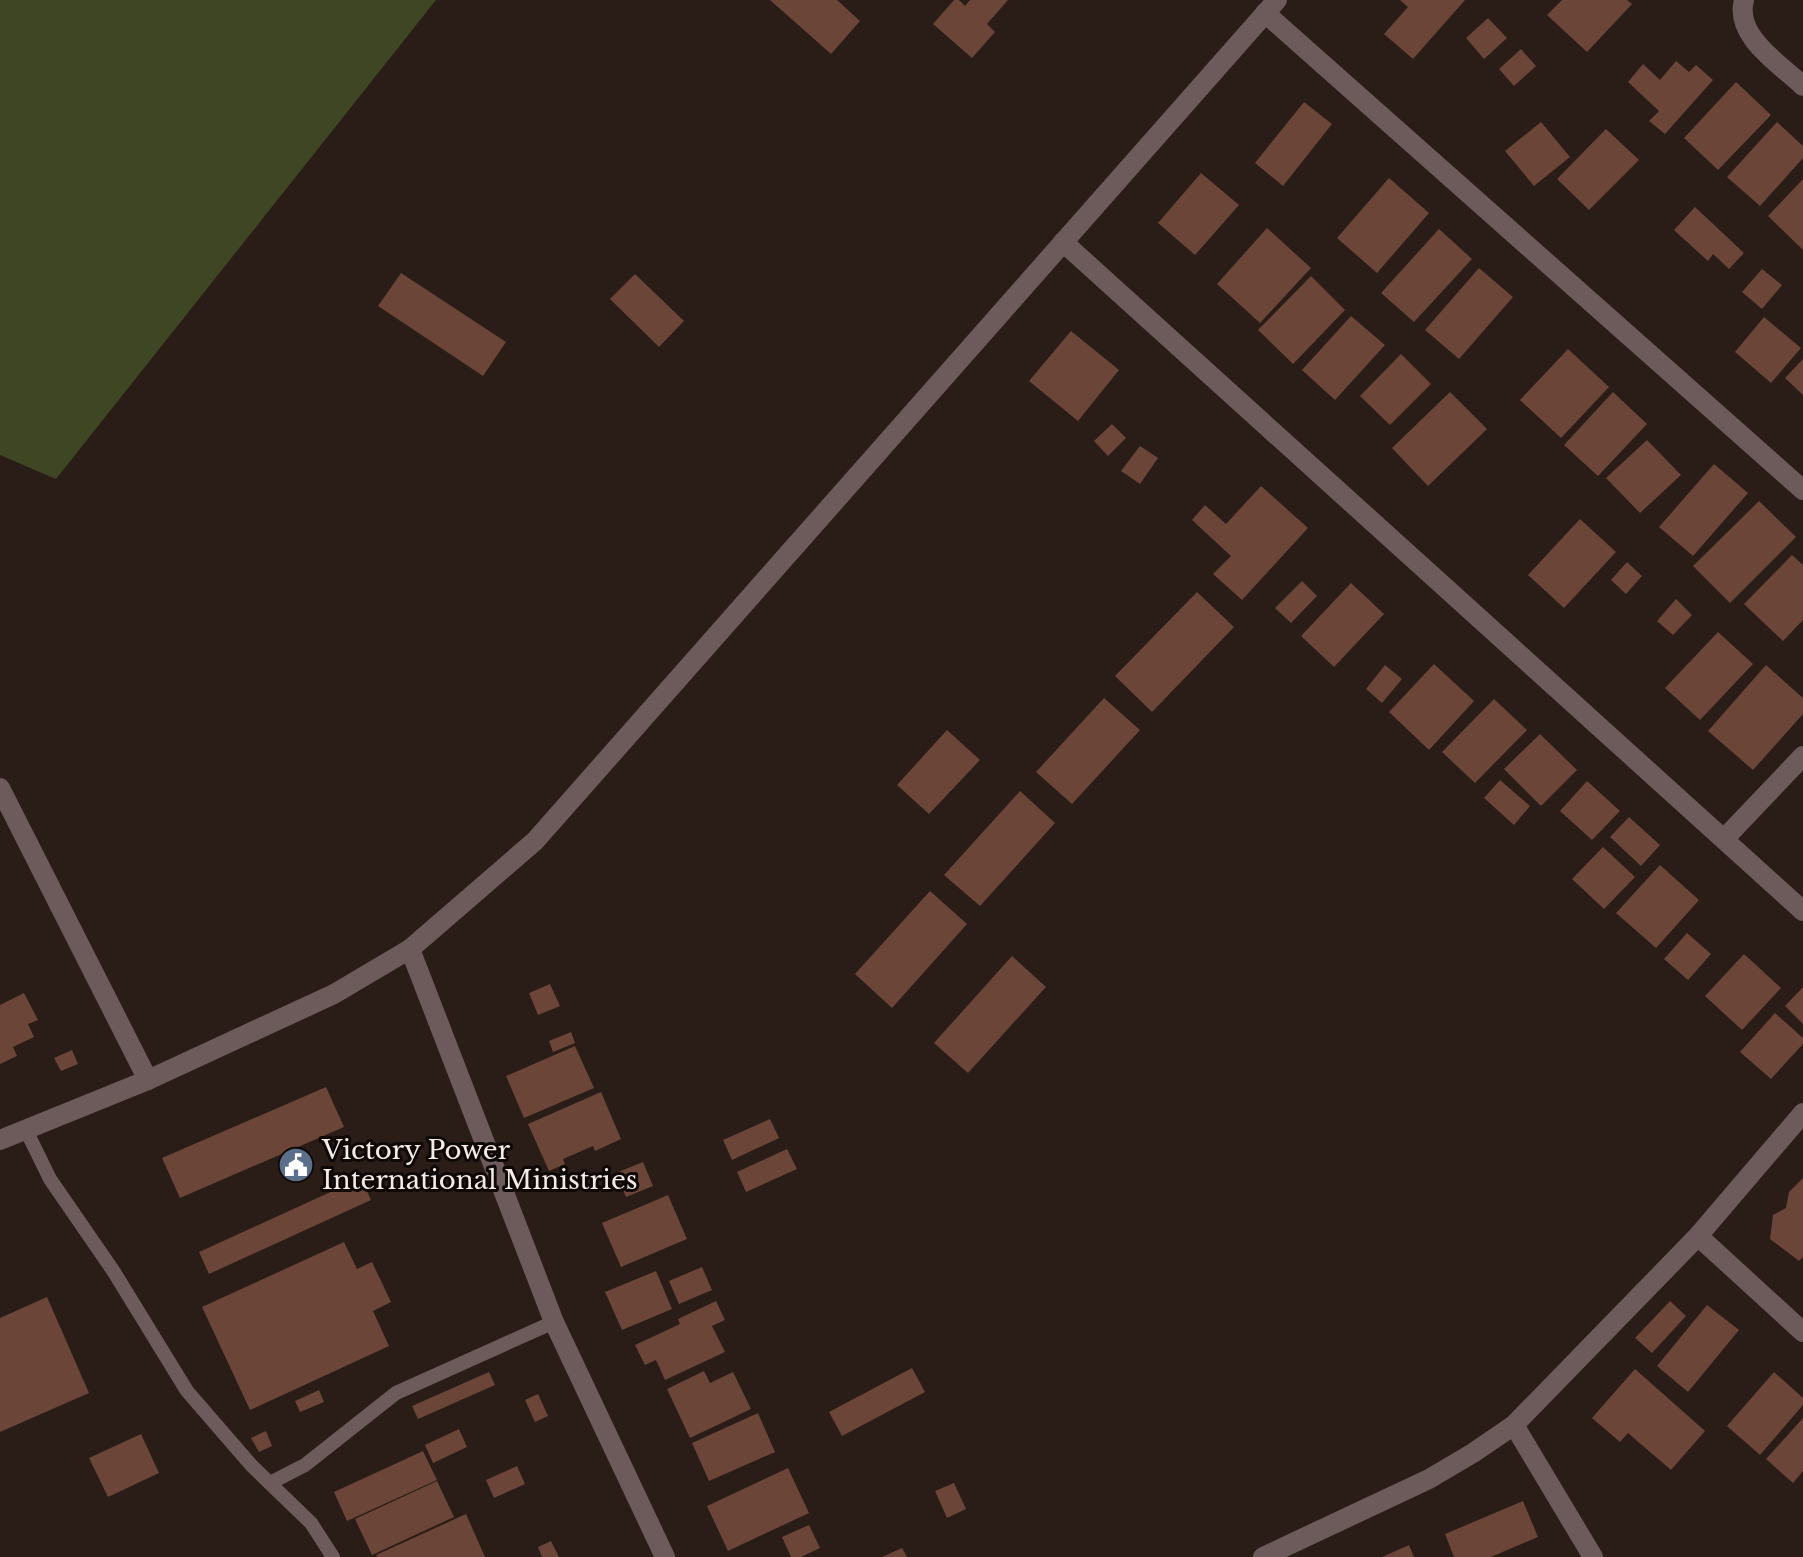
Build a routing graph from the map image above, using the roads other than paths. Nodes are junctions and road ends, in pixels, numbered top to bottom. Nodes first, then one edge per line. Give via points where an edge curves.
1 (1744, 0) edge
2 (1271, 7) edge
3 (1803, 86) edge
4 (1063, 242) junction
5 (1803, 490) edge
6 (1803, 756) edge
7 (0, 788) edge
8 (1724, 839) junction
9 (1803, 911) edge
10 (410, 949) junction
11 (148, 1080) junction
12 (1803, 1113) edge
13 (26, 1130) junction
14 (0, 1140) edge
15 (1698, 1236) junction
16 (554, 1322) junction
17 (1803, 1332) edge
18 (1514, 1425) junction
19 (270, 1483) junction
20 (1271, 1555) edge
21 (333, 1557) edge
22 (665, 1557) edge
23 (1593, 1557) edge

1 - 3 street via 1743,24 1752,38
2 - 4 street
2 - 5 street
4 - 8 street
4 - 10 street via 535,841
6 - 8 street
7 - 11 street
8 - 9 street
10 - 11 street via 334,994
10 - 16 street
11 - 13 street
12 - 15 street
13 - 14 street
13 - 19 lane via 50,1179 187,1391
15 - 17 street
15 - 18 street
16 - 19 lane via 396,1393 305,1465
16 - 22 street
18 - 20 street via 1429,1479
18 - 23 street
19 - 21 lane via 311,1523

